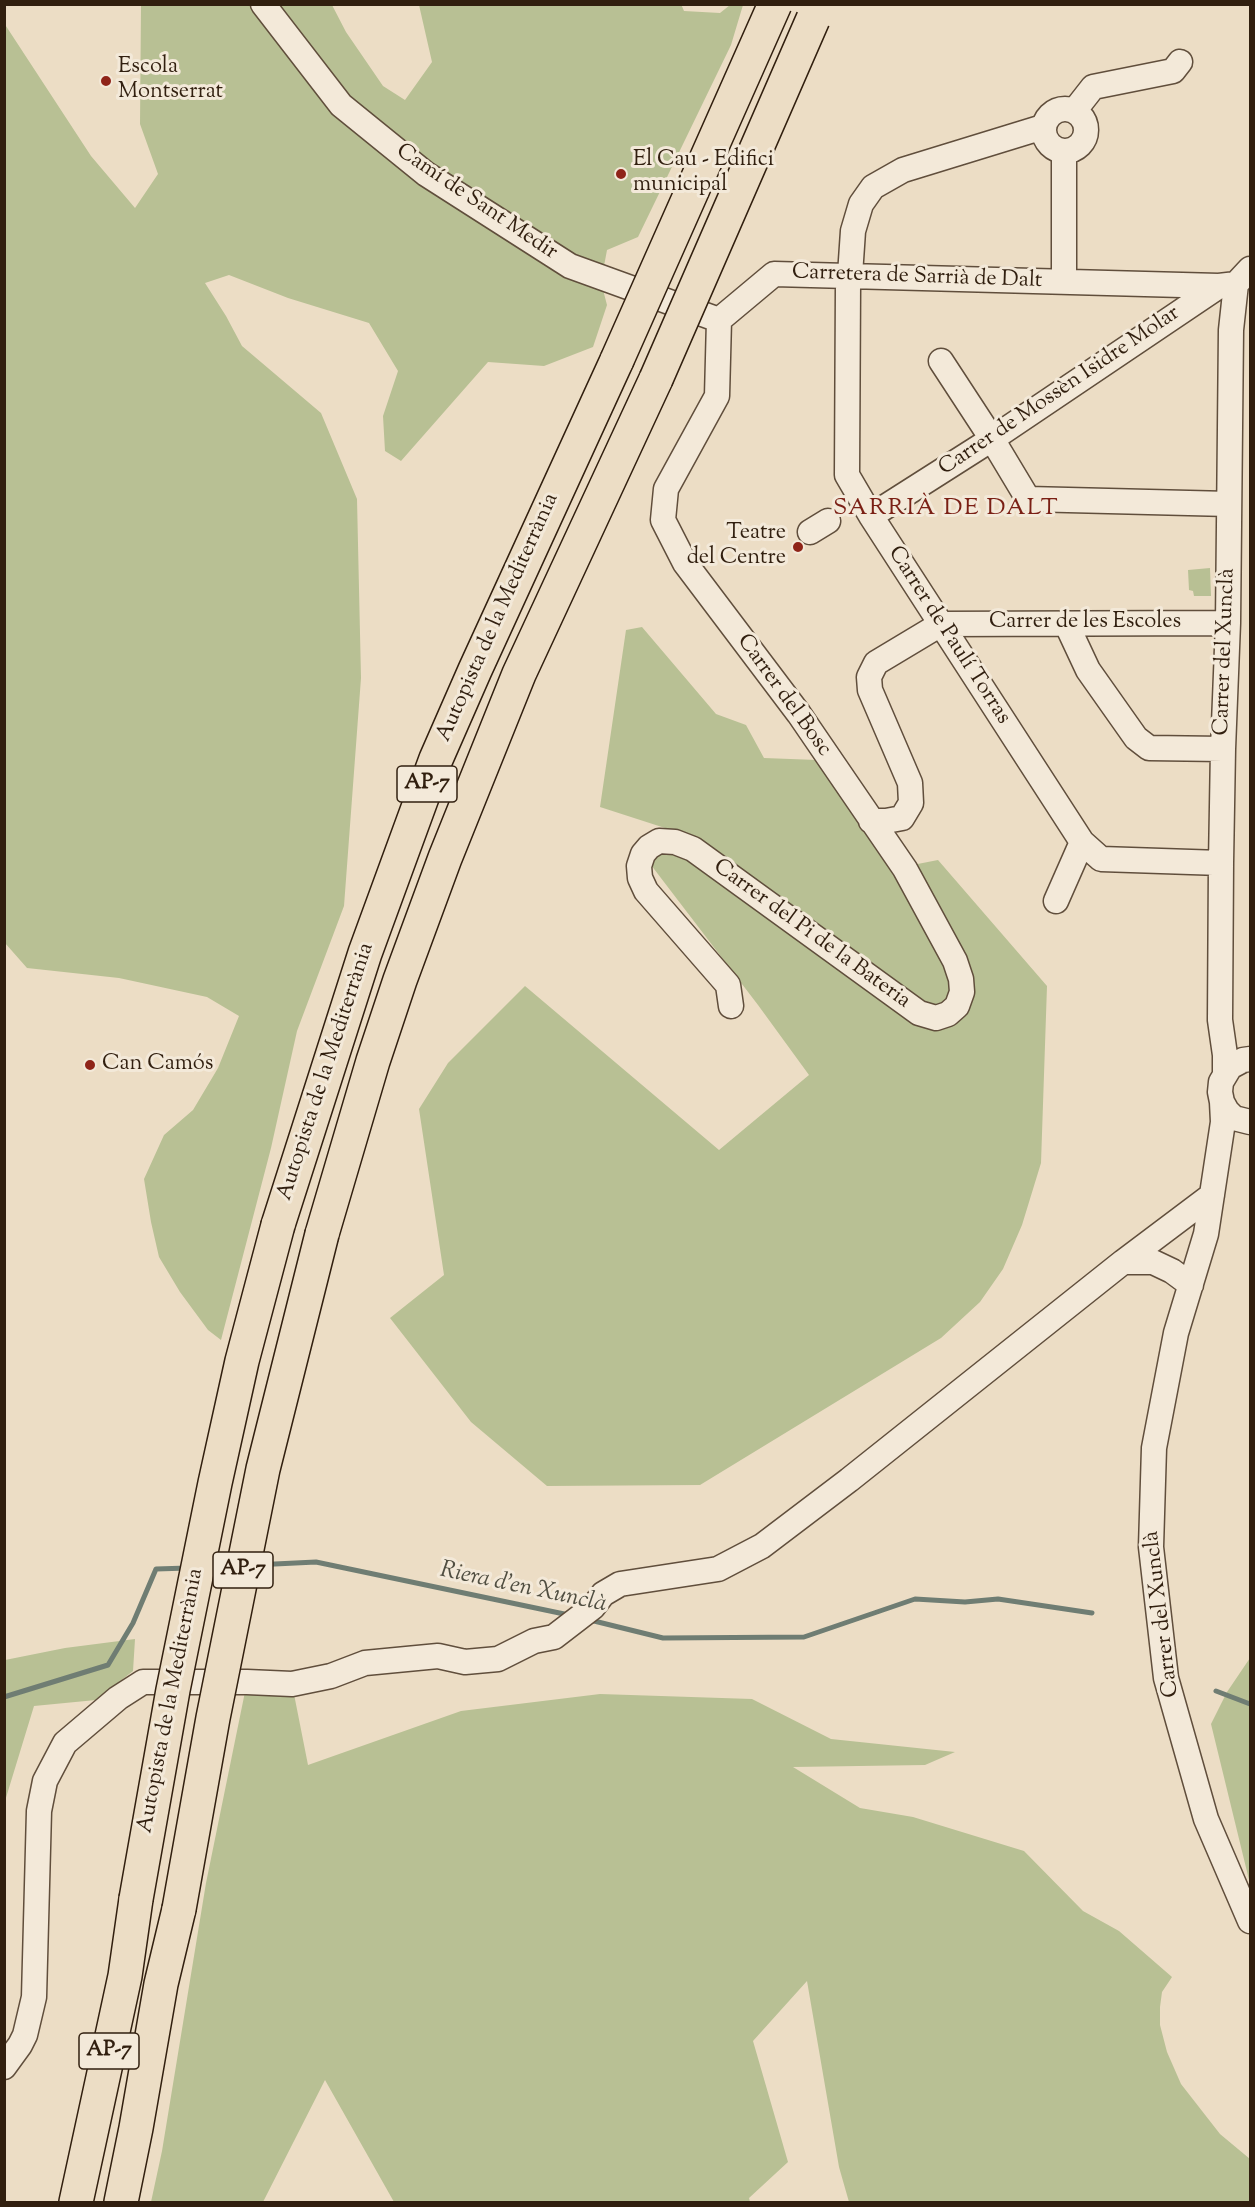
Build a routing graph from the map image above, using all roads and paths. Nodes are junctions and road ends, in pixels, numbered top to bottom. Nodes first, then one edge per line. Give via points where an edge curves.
1 (263, 4) edge
2 (776, 4) edge
3 (816, 12) edge
4 (1180, 62) dead end
5 (1074, 110) junction
6 (1043, 127) junction
7 (1064, 152) junction
8 (850, 275) junction
9 (1235, 280) edge
10 (1064, 282) junction
11 (719, 320) junction
12 (941, 361) dead end
13 (992, 439) junction
14 (871, 516) junction
15 (1236, 517) edge
16 (1228, 623) junction
17 (941, 624) junction
18 (1066, 624) junction
19 (1223, 749) junction
20 (871, 821) junction
21 (1082, 842) junction
22 (1221, 863) junction
23 (1056, 901) dead end
24 (731, 1006) dead end
25 (1220, 1020) junction
26 (1251, 1054) edge
27 (1251, 1059) edge
28 (1225, 1072) junction
29 (1222, 1102) junction
30 (1251, 1124) edge
31 (1218, 1156) junction
32 (1212, 1196) junction
33 (1123, 1262) junction
34 (1191, 1285) junction
35 (1251, 1921) edge
36 (4, 2067) edge
37 (76, 2202) edge
38 (121, 2202) edge

1 - 11 street, Camí de Sant Medir via 341,105 426,174 570,266
2 - 37 highway, Autopista de la Mediterrània / AP-7, bridge via 436,759 365,953 278,1225 215,1483 124,1976
3 - 38 highway, Autopista de la Mediterrània / AP-7, bridge via 656,379 519,674 445,858 377,1051 322,1234 263,1469
4 - 5 street via 1173,71 1092,87
5 - 6 street via 1061,109 1049,115
5 - 7 street via 1085,121 1086,135 1078,148
6 - 7 street via 1045,139
6 - 8 street, Carrer de Paulí Torras via 903,170 873,187 861,204 853,231
7 - 10 street
8 - 10 street, Carretera de Sarrià de Dalt
8 - 11 street, Carretera de Sarrià de Dalt via 774,274
8 - 14 street, Carrer de Paulí Torras via 847,475
9 - 10 street, Carretera de Sarrià de Dalt
9 - 13 street, Carrer de Mossèn Isidre Molar
9 - 15 street, Carrer del Xunclà via 1232,330
11 - 20 street, Carrer del Bosc via 717,396 666,489 663,520 685,563 799,714
12 - 13 street
13 - 14 street, Carrer de Mossèn Isidre Molar
13 - 15 street via 1028,499
14 - 17 street, Carrer de Paulí Torras
15 - 16 street, Carrer del Xunclà
16 - 18 street, Carrer de les Escoles
16 - 19 street, Carrer del Xunclà
17 - 18 street, Carrer de les Escoles
17 - 20 street via 876,663 869,677 870,690 910,783 911,803 902,818
17 - 21 street, Carrer de Paulí Torras
18 - 19 street via 1088,670 1136,738 1149,748
19 - 22 street, Carrer del Xunclà
20 - 24 street, Carrer del Pi de la Bateria via 905,869 955,961 962,992 957,1006 936,1018 919,1013 693,849 659,841 643,854 640,878 646,891 728,985
21 - 22 street, Carrer de Paulí Torras via 1101,859
21 - 23 street
22 - 25 street, Carrer del Xunclà
25 - 26 street via 1235,1042
25 - 28 street, Carrer del Xunclà
27 - 28 street via 1236,1063
28 - 29 street, Carrer del Xunclà
29 - 30 street via 1234,1118
29 - 31 street, Carrer del Xunclà
30 - 31 street
31 - 32 street, Carrer del Xunclà
32 - 33 street
32 - 34 street, Carrer del Xunclà
33 - 34 street via 1153,1262
33 - 36 street via 762,1546 718,1569 620,1584 554,1637 534,1641 498,1659 465,1662 438,1656 365,1663 331,1676 291,1684 143,1682 125,1693 65,1743 45,1781 39,1811 34,1997 25,2035
34 - 35 street, Carrer del Xunclà via 1176,1333 1154,1448 1151,1547 1166,1678 1206,1819

